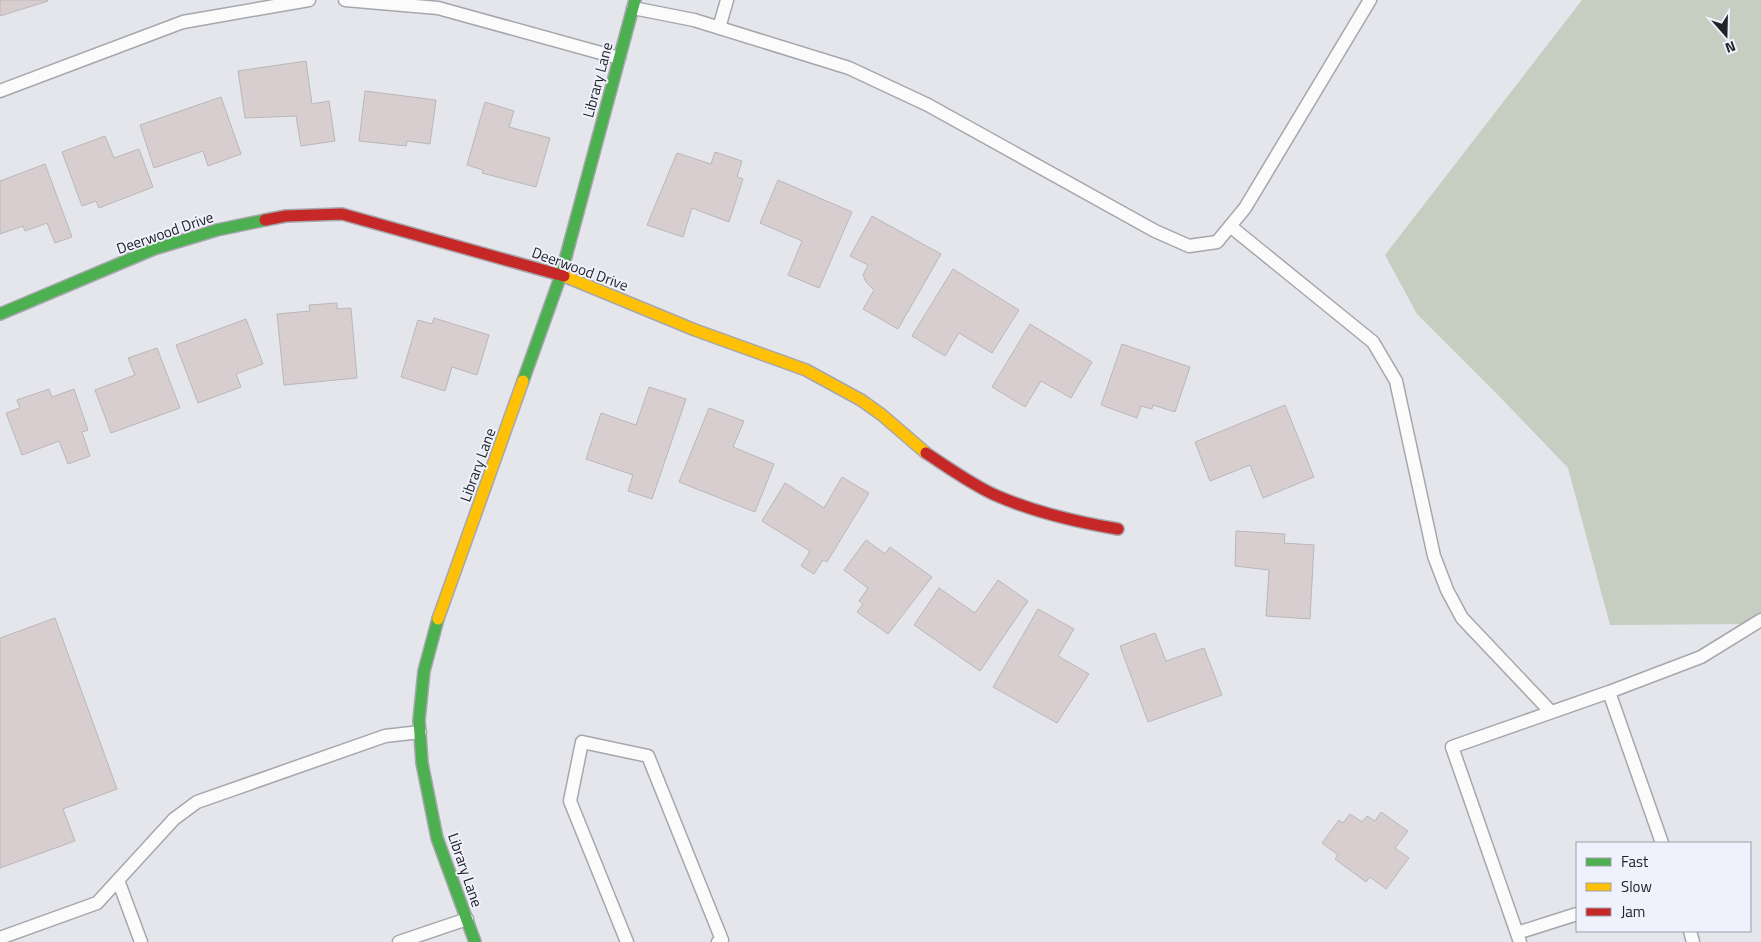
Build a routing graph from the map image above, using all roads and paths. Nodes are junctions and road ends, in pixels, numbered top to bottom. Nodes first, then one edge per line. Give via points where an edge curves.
1 (309, 0) edge
2 (346, 0) edge
3 (727, 0) edge
4 (1370, 0) edge
5 (634, 4) edge
6 (719, 28) junction
7 (619, 58) junction
8 (0, 91) edge
9 (1230, 226) junction
10 (561, 275) junction
11 (1, 309) edge
12 (1118, 529) dead end
13 (1761, 620) edge
14 (1609, 692) junction
15 (1551, 712) junction
16 (420, 732) junction
17 (1662, 842) edge
18 (118, 880) junction
19 (1576, 914) edge
20 (467, 919) junction
21 (0, 938) edge
22 (1519, 938) edge
23 (406, 941) edge
24 (141, 942) edge
25 (475, 942) edge
26 (627, 942) edge
27 (718, 942) edge

1 - 8 lane via 183,22
2 - 7 lane via 438,8
3 - 6 lane
4 - 9 lane via 1245,208
5 - 6 lane
5 - 7 street, Library Lane
6 - 9 lane via 849,68 928,105 1155,231 1189,246 1217,242
7 - 10 street, Library Lane
9 - 15 lane via 1373,342 1396,381 1434,556 1447,590 1462,618
10 - 11 street, Deerwood Drive via 342,214 286,216 217,230 154,249
10 - 12 street, Deerwood Drive via 694,330 806,370 861,400 922,450 996,496 1047,514
10 - 16 street, Library Lane via 437,623 424,671
13 - 14 lane via 1701,657
14 - 15 lane
14 - 17 lane
15 - 22 lane via 1452,747
16 - 18 lane via 385,736 197,802 174,819
16 - 20 street, Library Lane via 422,762 437,838
18 - 21 lane via 96,903
18 - 24 lane
19 - 22 lane
20 - 23 lane
20 - 25 street, Library Lane
26 - 27 lane via 570,801 582,742 648,756 722,940

